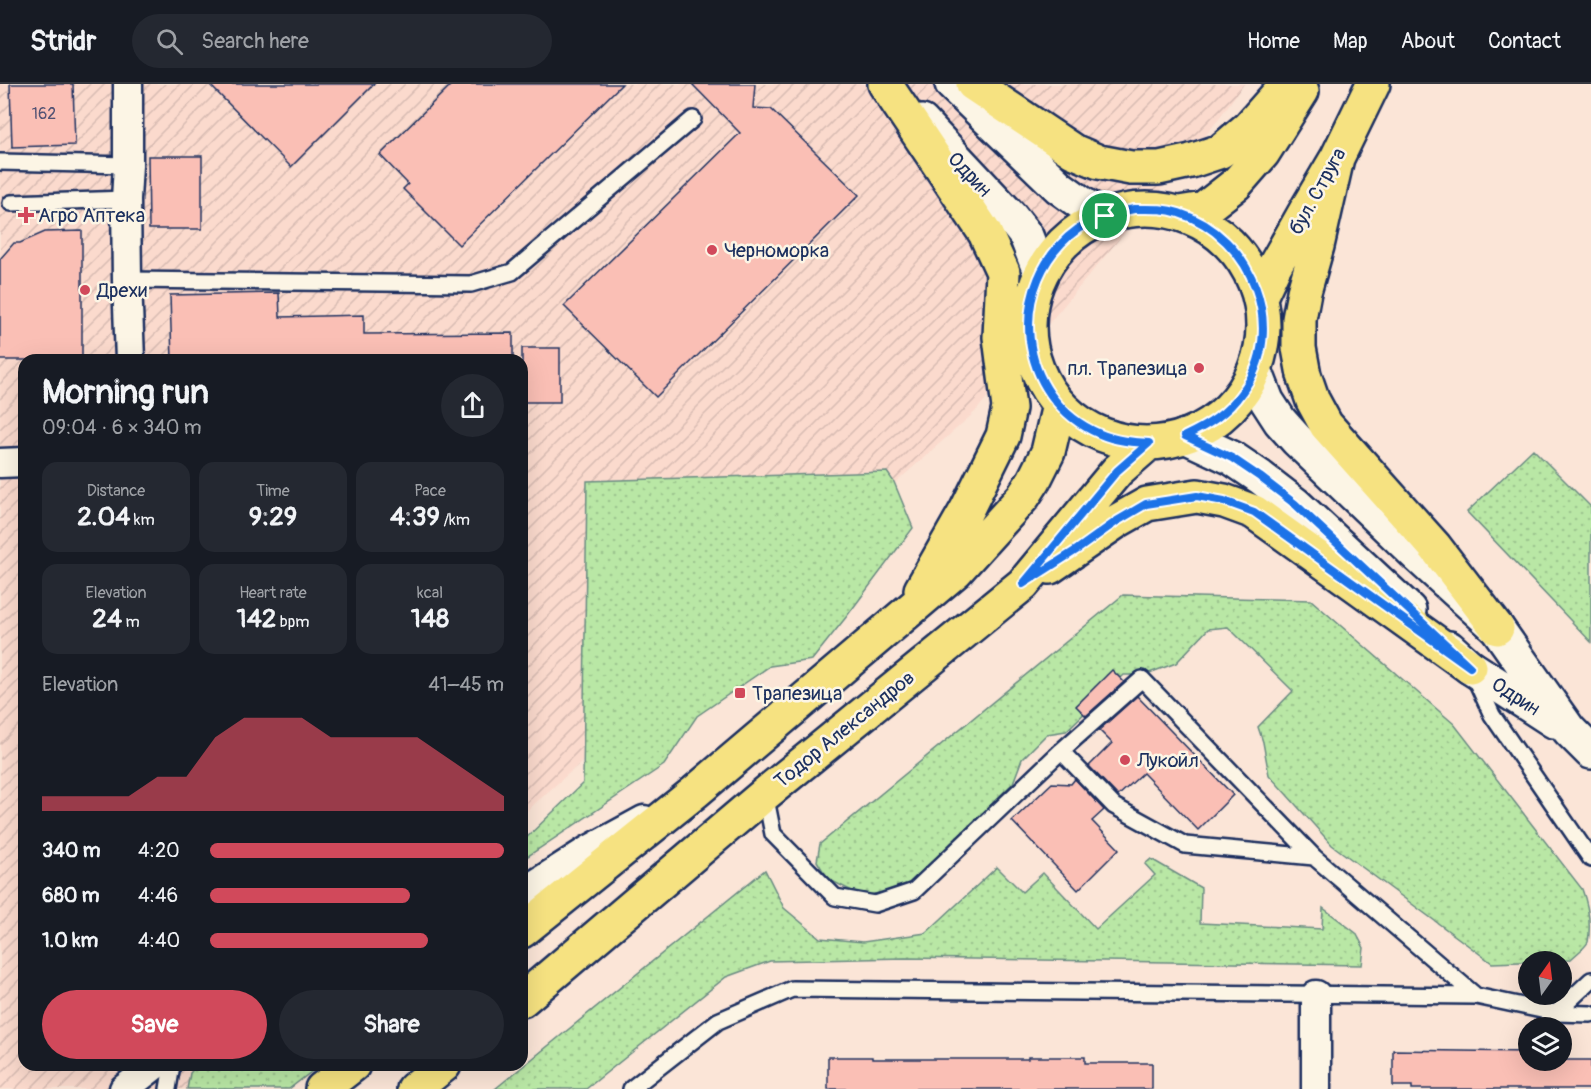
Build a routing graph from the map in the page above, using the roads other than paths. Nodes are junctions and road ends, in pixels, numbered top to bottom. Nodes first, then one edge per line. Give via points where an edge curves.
1 (128, 84) edge
2 (885, 84) edge
3 (952, 84) edge
4 (972, 84) edge
5 (1287, 84) edge
6 (1306, 84) edge
7 (1372, 84) edge
8 (693, 119) dead end
9 (1337, 158) junction
10 (0, 162) edge
11 (128, 165) junction
12 (126, 199) junction
13 (11, 203) dead end
14 (1179, 213) junction
15 (1105, 216) junction
16 (1040, 272) junction
17 (127, 280) junction
18 (1260, 297) junction
19 (130, 354) edge
20 (1255, 370) junction
21 (1059, 405) junction
22 (1185, 436) junction
23 (1149, 443) junction
24 (18, 462) edge
25 (0, 463) edge
26 (1023, 584) junction
27 (909, 610) junction
28 (1497, 628) junction
29 (1470, 667) junction
30 (1580, 741) edge
31 (1061, 752) junction
32 (695, 792) junction
33 (765, 794) junction
34 (1314, 857) junction
35 (1591, 859) edge
36 (528, 889) edge
37 (528, 927) edge
38 (1591, 980) edge
39 (528, 995) edge
40 (1316, 995) junction
41 (1476, 996) junction
42 (1556, 1013) junction
43 (1591, 1014) edge
44 (147, 1071) edge
45 (171, 1071) edge
46 (345, 1071) edge
47 (436, 1071) edge
48 (124, 1089) edge
49 (168, 1089) edge
50 (322, 1089) edge
51 (414, 1089) edge
52 (631, 1089) edge
53 (1316, 1089) edge

1 - 11 street
2 - 16 main road, Одрин via 1011,217 1026,236
2 - 27 main road via 985,233 1003,272 1000,337 1009,408 1003,436 966,511
3 - 15 main road via 1059,187
4 - 5 main road via 1073,151 1099,162 1159,168 1221,151 1249,127
6 - 14 main road via 1263,153 1236,184 1204,209
7 - 9 main road, бул. Струга
8 - 17 lane via 512,272 471,284
9 - 18 main road, бул. Струга
9 - 28 main road via 1299,319 1304,375 1326,425 1435,547
10 - 11 lane
11 - 12 street
12 - 13 lane
12 - 17 street
14 - 15 main road via 1134,209
14 - 18 main road via 1207,225 1230,244 1248,269
15 - 16 main road via 1079,229 1057,248
16 - 21 main road via 1028,318 1029,342 1035,365
17 - 19 street
18 - 20 main road via 1262,346
20 - 22 main road via 1227,410 1207,426
20 - 28 main road, Одрин via 1267,401 1297,440
21 - 23 main road via 1100,434
21 - 27 main road via 1048,452 1023,497 956,572
22 - 23 main road
22 - 29 main road, Одрин via 1232,458 1295,504
23 - 26 main road, Тодор Александров via 1117,471
24 - 25 street
26 - 29 main road via 1146,504 1197,496 1224,501 1254,512
26 - 33 main road, Тодор Александров
27 - 32 main road
28 - 30 main road, Одрин
29 - 30 main road, Одрин
29 - 35 lane via 1492,715
31 - 33 lane via 914,891 875,904 835,897 773,834
31 - 34 lane via 1114,806 1185,844
31 - 34 lane via 1142,679
32 - 36 street via 589,850
32 - 37 main road
33 - 39 main road, Тодор Александров
34 - 41 lane
38 - 42 lane
40 - 41 lane
40 - 52 lane via 792,989 718,1021
40 - 53 street
41 - 42 lane
42 - 43 lane
44 - 48 street
45 - 49 lane
46 - 50 main road
47 - 51 main road

